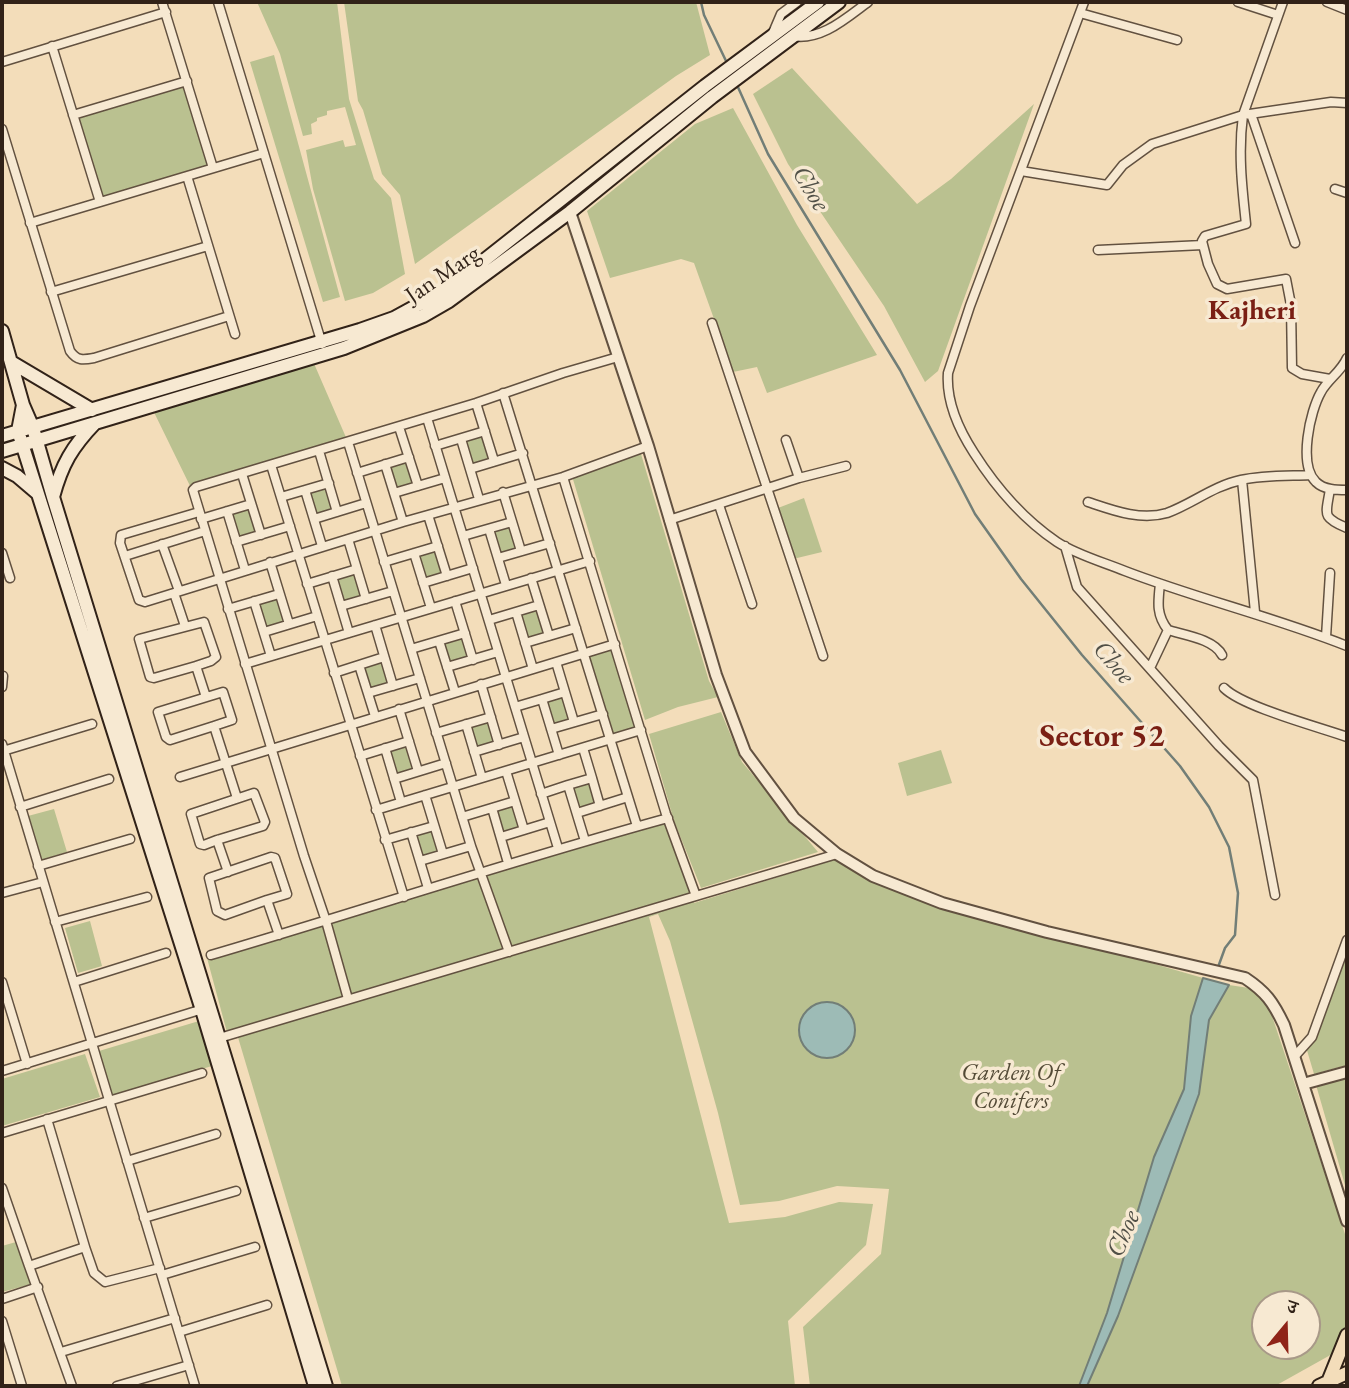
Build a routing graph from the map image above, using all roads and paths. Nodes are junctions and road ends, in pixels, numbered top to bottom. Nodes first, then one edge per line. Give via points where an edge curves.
1 (162, 2) edge
2 (218, 2) edge
3 (797, 2) edge
4 (818, 2) edge
5 (839, 2) edge
6 (868, 2) edge
7 (1084, 2) edge
8 (1238, 2) edge
9 (1283, 2) edge
10 (1327, 2) edge
11 (1347, 10) edge
12 (166, 12) junction
13 (1080, 13) junction
14 (1278, 15) junction
15 (772, 36) junction
16 (792, 36) junction
17 (1177, 40) dead end
18 (52, 46) junction
19 (757, 55) junction
20 (2, 61) edge
21 (187, 81) junction
22 (708, 91) junction
23 (1347, 103) edge
24 (1247, 114) junction
25 (73, 115) junction
26 (2, 129) edge
27 (264, 153) junction
28 (213, 168) junction
29 (1021, 171) junction
30 (187, 176) junction
31 (1335, 189) dead end
32 (1347, 193) edge
33 (100, 202) junction
34 (570, 212) junction
35 (30, 223) junction
36 (1294, 243) dead end
37 (1203, 245) junction
38 (208, 246) junction
39 (1098, 250) dead end
40 (51, 292) junction
41 (229, 316) junction
42 (712, 323) dead end
43 (368, 333) junction
44 (235, 334) dead end
45 (321, 341) junction
46 (3, 342) edge
47 (325, 354) junction
48 (618, 357) junction
49 (1347, 358) edge
50 (11, 362) junction
51 (1330, 379) junction
52 (503, 393) junction
53 (476, 403) junction
54 (23, 405) junction
55 (94, 416) junction
56 (427, 418) junction
57 (399, 426) junction
58 (485, 432) junction
59 (35, 434) junction
60 (2, 436) edge
61 (20, 438) junction
62 (461, 439) junction
63 (786, 440) dead end
64 (348, 442) junction
65 (435, 446) junction
66 (648, 446) junction
67 (319, 450) junction
68 (2, 451) edge
69 (523, 453) junction
70 (409, 457) junction
71 (494, 461) junction
72 (385, 464) junction
73 (271, 465) junction
74 (846, 466) dead end
75 (2, 468) edge
76 (470, 469) junction
77 (357, 473) junction
78 (242, 474) junction
79 (1311, 475) junction
80 (564, 477) junction
81 (445, 478) junction
82 (800, 478) junction
83 (1242, 480) junction
84 (329, 482) junction
85 (532, 485) junction
86 (418, 486) junction
87 (768, 488) junction
88 (1330, 489) junction
89 (305, 490) junction
90 (1347, 491) edge
91 (503, 492) junction
92 (38, 493) junction
93 (394, 493) junction
94 (53, 497) junction
95 (281, 497) junction
96 (479, 499) junction
97 (1088, 502) dead end
98 (366, 503) junction
99 (251, 504) junction
100 (719, 505) junction
101 (454, 507) junction
102 (227, 511) junction
103 (337, 512) junction
104 (428, 515) junction
105 (200, 516) junction
106 (314, 519) junction
107 (669, 520) junction
108 (403, 522) junction
109 (512, 522) junction
110 (290, 526) junction
111 (1347, 528) edge
112 (489, 529) junction
113 (205, 531) junction
114 (375, 531) junction
115 (261, 535) junction
116 (463, 537) junction
117 (348, 539) junction
118 (236, 542) junction
119 (550, 543) junction
120 (162, 544) junction
121 (322, 546) junction
122 (438, 546) junction
123 (1065, 546) junction
124 (522, 551) junction
125 (2, 552) edge
126 (414, 553) junction
127 (298, 554) junction
128 (125, 556) junction
129 (498, 558) junction
130 (590, 561) junction
131 (270, 562) junction
132 (384, 562) junction
133 (472, 568) junction
134 (357, 569) junction
135 (245, 570) junction
136 (559, 570) junction
137 (1330, 573) dead end
138 (332, 576) junction
139 (447, 576) junction
140 (219, 577) junction
141 (10, 578) dead end
142 (531, 578) junction
143 (423, 583) junction
144 (307, 584) junction
145 (1160, 584) junction
146 (506, 585) junction
147 (393, 591) junction
148 (176, 592) junction
149 (480, 593) junction
150 (279, 594) junction
151 (366, 599) junction
152 (254, 601) junction
153 (455, 601) junction
154 (751, 604) dead end
155 (539, 605) junction
156 (341, 606) junction
157 (431, 608) junction
158 (228, 609) junction
159 (516, 612) junction
160 (1255, 612) junction
161 (317, 616) junction
162 (401, 617) junction
163 (489, 620) junction
164 (289, 624) junction
165 (374, 625) junction
166 (184, 626) junction
167 (576, 628) junction
168 (1168, 630) junction
169 (264, 632) junction
170 (349, 633) junction
171 (465, 633) junction
172 (549, 636) junction
173 (1326, 637) junction
174 (324, 640) junction
175 (439, 641) junction
176 (525, 643) junction
177 (615, 644) junction
178 (1347, 646) edge
179 (411, 649) junction
180 (498, 652) junction
181 (584, 654) junction
182 (1222, 655) dead end
183 (271, 656) junction
184 (823, 656) dead end
185 (384, 657) junction
186 (473, 660) junction
187 (556, 662) junction
188 (245, 664) junction
189 (359, 665) junction
190 (196, 666) junction
191 (447, 667) junction
192 (1150, 668) junction
193 (533, 669) junction
194 (334, 673) junction
195 (4, 676) dead end
196 (506, 677) junction
197 (420, 678) junction
198 (481, 684) junction
199 (393, 686) junction
200 (2, 687) edge
201 (1224, 688) dead end
202 (455, 692) junction
203 (565, 692) junction
204 (368, 693) junction
205 (206, 697) junction
206 (542, 699) junction
207 (426, 701) junction
208 (515, 707) junction
209 (399, 709) junction
210 (603, 714) junction
211 (375, 716) junction
212 (491, 717) junction
213 (575, 722) junction
214 (92, 724) dead end
215 (350, 724) junction
216 (466, 724) junction
217 (214, 726) junction
218 (551, 729) junction
219 (642, 730) junction
220 (436, 733) junction
221 (524, 737) junction
222 (1347, 737) edge
223 (610, 740) junction
224 (409, 741) junction
225 (499, 745) junction
226 (2, 748) edge
227 (385, 748) junction
228 (583, 748) junction
229 (271, 749) junction
230 (474, 752) junction
231 (559, 755) junction
232 (359, 756) junction
233 (226, 762) junction
234 (446, 763) junction
235 (532, 763) junction
236 (418, 771) junction
237 (506, 771) junction
238 (6, 776) edge
239 (180, 777) dead end
240 (482, 778) junction
241 (592, 778) junction
242 (108, 779) dead end
243 (394, 779) junction
244 (568, 785) junction
245 (453, 787) junction
246 (541, 794) junction
247 (425, 795) junction
248 (628, 797) junction
249 (237, 798) junction
250 (515, 801) junction
251 (401, 802) junction
252 (600, 806) junction
253 (20, 807) junction
254 (492, 808) junction
255 (376, 810) junction
256 (577, 813) junction
257 (462, 817) junction
258 (667, 818) junction
259 (550, 822) junction
260 (435, 825) junction
261 (637, 826) junction
262 (524, 830) junction
263 (411, 832) junction
264 (501, 837) junction
265 (130, 839) dead end
266 (217, 840) junction
267 (385, 841) junction
268 (586, 841) junction
269 (471, 845) junction
270 (558, 848) junction
271 (443, 854) junction
272 (837, 854) junction
273 (420, 861) junction
274 (509, 863) junction
275 (38, 866) junction
276 (228, 872) junction
277 (480, 873) junction
278 (43, 882) junction
279 (428, 888) junction
280 (2, 893) edge
281 (1275, 895) dead end
282 (696, 896) junction
283 (147, 897) dead end
284 (404, 897) junction
285 (267, 901) junction
286 (326, 921) junction
287 (55, 922) junction
288 (279, 935) junction
289 (1347, 940) edge
290 (509, 952) junction
291 (166, 953) dead end
292 (211, 955) dead end
293 (2, 982) edge
294 (74, 982) junction
295 (348, 999) junction
296 (206, 1008) junction
297 (215, 1040) junction
298 (92, 1044) junction
299 (1294, 1057) junction
300 (27, 1064) junction
301 (2, 1071) edge
302 (1347, 1072) edge
303 (202, 1073) dead end
304 (1303, 1084) junction
305 (109, 1101) junction
306 (47, 1119) junction
307 (2, 1133) edge
308 (216, 1134) dead end
309 (127, 1161) junction
310 (2, 1188) edge
311 (236, 1191) dead end
312 (145, 1218) junction
313 (1347, 1221) edge
314 (85, 1247) junction
315 (255, 1247) dead end
316 (29, 1266) junction
317 (161, 1271) junction
318 (38, 1287) junction
319 (2, 1299) edge
320 (267, 1305) dead end
321 (175, 1318) junction
322 (2, 1321) edge
323 (179, 1332) junction
324 (1347, 1335) edge
325 (61, 1352) junction
326 (189, 1365) junction
327 (1347, 1373) edge
328 (1324, 1384) edge
329 (22, 1386) edge
330 (72, 1386) edge
331 (117, 1386) edge
332 (195, 1386) edge
333 (315, 1386) edge
334 (326, 1386) edge

1 - 12 street
2 - 27 street
3 - 15 street via 781,15
4 - 15 main road, Jan Marg
5 - 16 main road, Jan Marg
6 - 16 street via 828,30 812,37
7 - 13 street
8 - 14 street
9 - 14 street
10 - 11 street
12 - 18 street
12 - 21 street
13 - 17 street
13 - 29 street
14 - 24 street
15 - 19 main road, Jan Marg
16 - 19 main road, Jan Marg
18 - 20 street
18 - 25 street
19 - 22 main road, Jan Marg
21 - 25 street
21 - 28 street
22 - 34 main road, Jan Marg
22 - 43 main road, Jan Marg via 449,288
23 - 24 street
24 - 29 street via 1152,144 1123,165 1107,185
24 - 36 street
24 - 37 street via 1240,141 1246,224 1205,236
25 - 33 street
26 - 35 street
27 - 28 street
27 - 45 street
28 - 30 street
29 - 123 street via 967,313 947,383 957,418 983,467 1024,515
30 - 33 street
30 - 38 street
31 - 32 street
33 - 35 street
34 - 43 main road, Jan Marg via 449,301 414,321
34 - 48 street
35 - 40 street
37 - 39 street
37 - 51 street via 1222,287 1286,279 1292,368
38 - 40 street
38 - 41 street
40 - 41 street via 70,351 82,360
41 - 44 street
42 - 87 street
43 - 45 main road, Jan Marg
43 - 47 main road, Jan Marg
45 - 47 street
45 - 55 main road, Jan Marg
46 - 50 main road
47 - 55 main road, Jan Marg
48 - 52 street
48 - 66 street
49 - 51 street
50 - 54 main road
50 - 55 main road
51 - 79 street via 1311,418
52 - 53 street
52 - 69 street
53 - 56 street
53 - 58 street
54 - 59 main road
54 - 61 main road
55 - 59 main road, Jan Marg
55 - 94 main road via 62,467
56 - 57 street
56 - 65 street
57 - 64 street
57 - 70 street
58 - 62 street
58 - 71 street
59 - 61 main road, Jan Marg
59 - 94 main road
60 - 61 main road
61 - 68 main road
61 - 92 main road
62 - 65 street
62 - 76 street
63 - 82 street
64 - 67 street
64 - 77 street
65 - 81 street
66 - 80 street
66 - 107 street
67 - 73 street
67 - 84 street
69 - 71 street
69 - 85 street
70 - 72 street
70 - 86 street
71 - 76 street
72 - 77 street
72 - 93 street
73 - 78 street
73 - 95 street
74 - 82 street
75 - 92 main road
76 - 96 street
77 - 98 street
78 - 99 street
78 - 105 street via 194,488
79 - 83 street
79 - 88 street
80 - 85 street
80 - 130 street
81 - 86 street
81 - 101 street
82 - 87 street
83 - 97 street via 1166,513 1120,513
83 - 160 street
84 - 89 street
84 - 103 street
85 - 91 street
85 - 119 street
86 - 93 street
87 - 100 street
87 - 184 street
88 - 90 street
88 - 111 street via 1325,515
89 - 95 street
89 - 106 street
91 - 96 street
91 - 109 street
92 - 296 main road
93 - 108 street
94 - 296 main road
95 - 110 street
96 - 101 street
98 - 103 street
98 - 114 street
99 - 102 street
99 - 115 street
100 - 107 street
100 - 154 street
101 - 104 street
101 - 116 street
102 - 105 street
102 - 118 street
103 - 106 street
104 - 108 street
104 - 122 street
105 - 113 street
105 - 128 street via 123,534 120,543
106 - 121 street
107 - 272 street via 716,675 745,752 794,818
108 - 114 street
109 - 112 street
109 - 124 street
110 - 115 street
110 - 127 street
112 - 116 street
112 - 129 street
113 - 120 street
113 - 140 street
114 - 117 street
114 - 132 street
115 - 118 street
116 - 133 street
117 - 121 street
117 - 134 street
118 - 135 street
119 - 124 street
119 - 136 street
120 - 128 street
120 - 148 street
121 - 127 street
122 - 126 street
122 - 139 street
123 - 145 street
123 - 192 street via 1077,587
124 - 129 street
125 - 141 street
126 - 132 street
126 - 143 street
127 - 131 street
127 - 144 street
128 - 148 street via 139,600
129 - 146 street
130 - 136 street
130 - 177 street
131 - 135 street
131 - 150 street
132 - 147 street
133 - 139 street
133 - 149 street
134 - 138 street
134 - 151 street
135 - 140 street
136 - 142 street
136 - 167 street
137 - 173 street
138 - 144 street
138 - 156 street
139 - 143 street
140 - 148 street
140 - 158 street
142 - 146 street
142 - 155 street
143 - 157 street
144 - 161 street
145 - 160 street
145 - 168 street via 1157,607
146 - 149 street
147 - 151 street
147 - 162 street
148 - 166 street
149 - 153 street
149 - 163 street
150 - 152 street
150 - 164 street
151 - 156 street
152 - 158 street
152 - 169 street
153 - 157 street
153 - 171 street
155 - 159 street
155 - 172 street
156 - 170 street
157 - 162 street
158 - 188 street
159 - 163 street
159 - 176 street
160 - 173 street
161 - 164 street
161 - 174 street
162 - 165 street
162 - 179 street
163 - 180 street
164 - 169 street
165 - 170 street
165 - 185 street
166 - 190 street via 204,622 216,657
166 - 190 street via 139,639 148,674 154,678
167 - 172 street
167 - 181 street
168 - 182 street via 1213,645
168 - 192 street
169 - 183 street
170 - 174 street
171 - 175 street
171 - 186 street
172 - 176 street
173 - 178 street
174 - 183 street
174 - 194 street
175 - 179 street
175 - 191 street
176 - 193 street
177 - 181 street
177 - 219 street
179 - 197 street
180 - 186 street
180 - 196 street
181 - 187 street
181 - 210 street
183 - 188 street
185 - 189 street
185 - 199 street
186 - 191 street
187 - 193 street
187 - 203 street
188 - 229 street
189 - 194 street
189 - 204 street
190 - 205 street
191 - 202 street
192 - 281 street via 1253,780
193 - 196 street
194 - 215 street
195 - 200 street
196 - 198 street
196 - 208 street
197 - 199 street
197 - 207 street
198 - 202 street
198 - 212 street
199 - 204 street
201 - 222 street via 1251,703
202 - 207 street
203 - 206 street
203 - 213 street
204 - 211 street
205 - 217 street via 225,693 233,718
205 - 217 street via 160,710 158,715 170,740
206 - 208 street
206 - 218 street
207 - 209 street
207 - 220 street
208 - 221 street
209 - 211 street
209 - 224 street
210 - 213 street
210 - 223 street
211 - 215 street
212 - 216 street
212 - 225 street
213 - 218 street
214 - 226 street
215 - 229 street
215 - 232 street
216 - 220 street
216 - 230 street
217 - 233 street
218 - 231 street
219 - 223 street
219 - 258 street
220 - 234 street
221 - 225 street
221 - 235 street
223 - 228 street
223 - 248 street
224 - 227 street
224 - 236 street
225 - 230 street
226 - 238 street
227 - 232 street
227 - 243 street
228 - 231 street
228 - 241 street
229 - 233 street
229 - 286 street
230 - 240 street
231 - 235 street
232 - 255 street
233 - 239 street
233 - 249 street
234 - 236 street
234 - 245 street
235 - 237 street
235 - 246 street
236 - 243 street
237 - 240 street
237 - 250 street
238 - 253 street
240 - 245 street
241 - 244 street
241 - 252 street
242 - 253 street
243 - 251 street
244 - 246 street
244 - 256 street
245 - 247 street
245 - 257 street
246 - 259 street
247 - 251 street
247 - 260 street
248 - 252 street
248 - 261 street
249 - 266 street via 191,814 200,844
249 - 266 street via 254,793 264,824
250 - 254 street
250 - 262 street
251 - 255 street
252 - 256 street
253 - 275 street
254 - 257 street
254 - 264 street
255 - 267 street
256 - 268 street
257 - 269 street
258 - 261 street
258 - 282 street
259 - 262 street
259 - 270 street
260 - 263 street
260 - 271 street
261 - 268 street
262 - 264 street
263 - 267 street
263 - 273 street
264 - 274 street
265 - 275 street
266 - 276 street
267 - 284 street
268 - 270 street
269 - 271 street
269 - 277 street
270 - 274 street
271 - 273 street
272 - 282 street
272 - 299 street via 873,876 942,903 1245,978 1273,1002
273 - 279 street
274 - 277 street
275 - 278 street
276 - 285 street via 209,878 221,915
276 - 285 street via 275,858 287,891 284,897
277 - 279 street
277 - 290 street
278 - 280 street
278 - 287 street
279 - 284 street
282 - 290 street
283 - 287 street
284 - 286 street
285 - 288 street
286 - 288 street
286 - 295 street
287 - 294 street
288 - 292 street
289 - 299 street via 1312,1037
290 - 295 street
291 - 294 street
293 - 300 street
294 - 298 street
295 - 297 street
296 - 297 main road
296 - 298 street
297 - 333 main road
297 - 334 main road
298 - 300 street
298 - 305 street
299 - 304 street
300 - 301 street
302 - 304 street
303 - 305 street
304 - 313 street
305 - 306 street
305 - 309 street
306 - 307 street
306 - 314 street
308 - 309 street
309 - 312 street
310 - 316 street
311 - 312 street
312 - 317 street
314 - 316 street
314 - 317 street via 94,1273 105,1282
315 - 317 street
316 - 318 street
317 - 321 street
318 - 319 street
318 - 325 street
320 - 323 street
321 - 323 street
321 - 325 street
322 - 329 street
323 - 326 street
324 - 328 main road
325 - 330 street
326 - 331 street
326 - 332 street
327 - 328 main road

